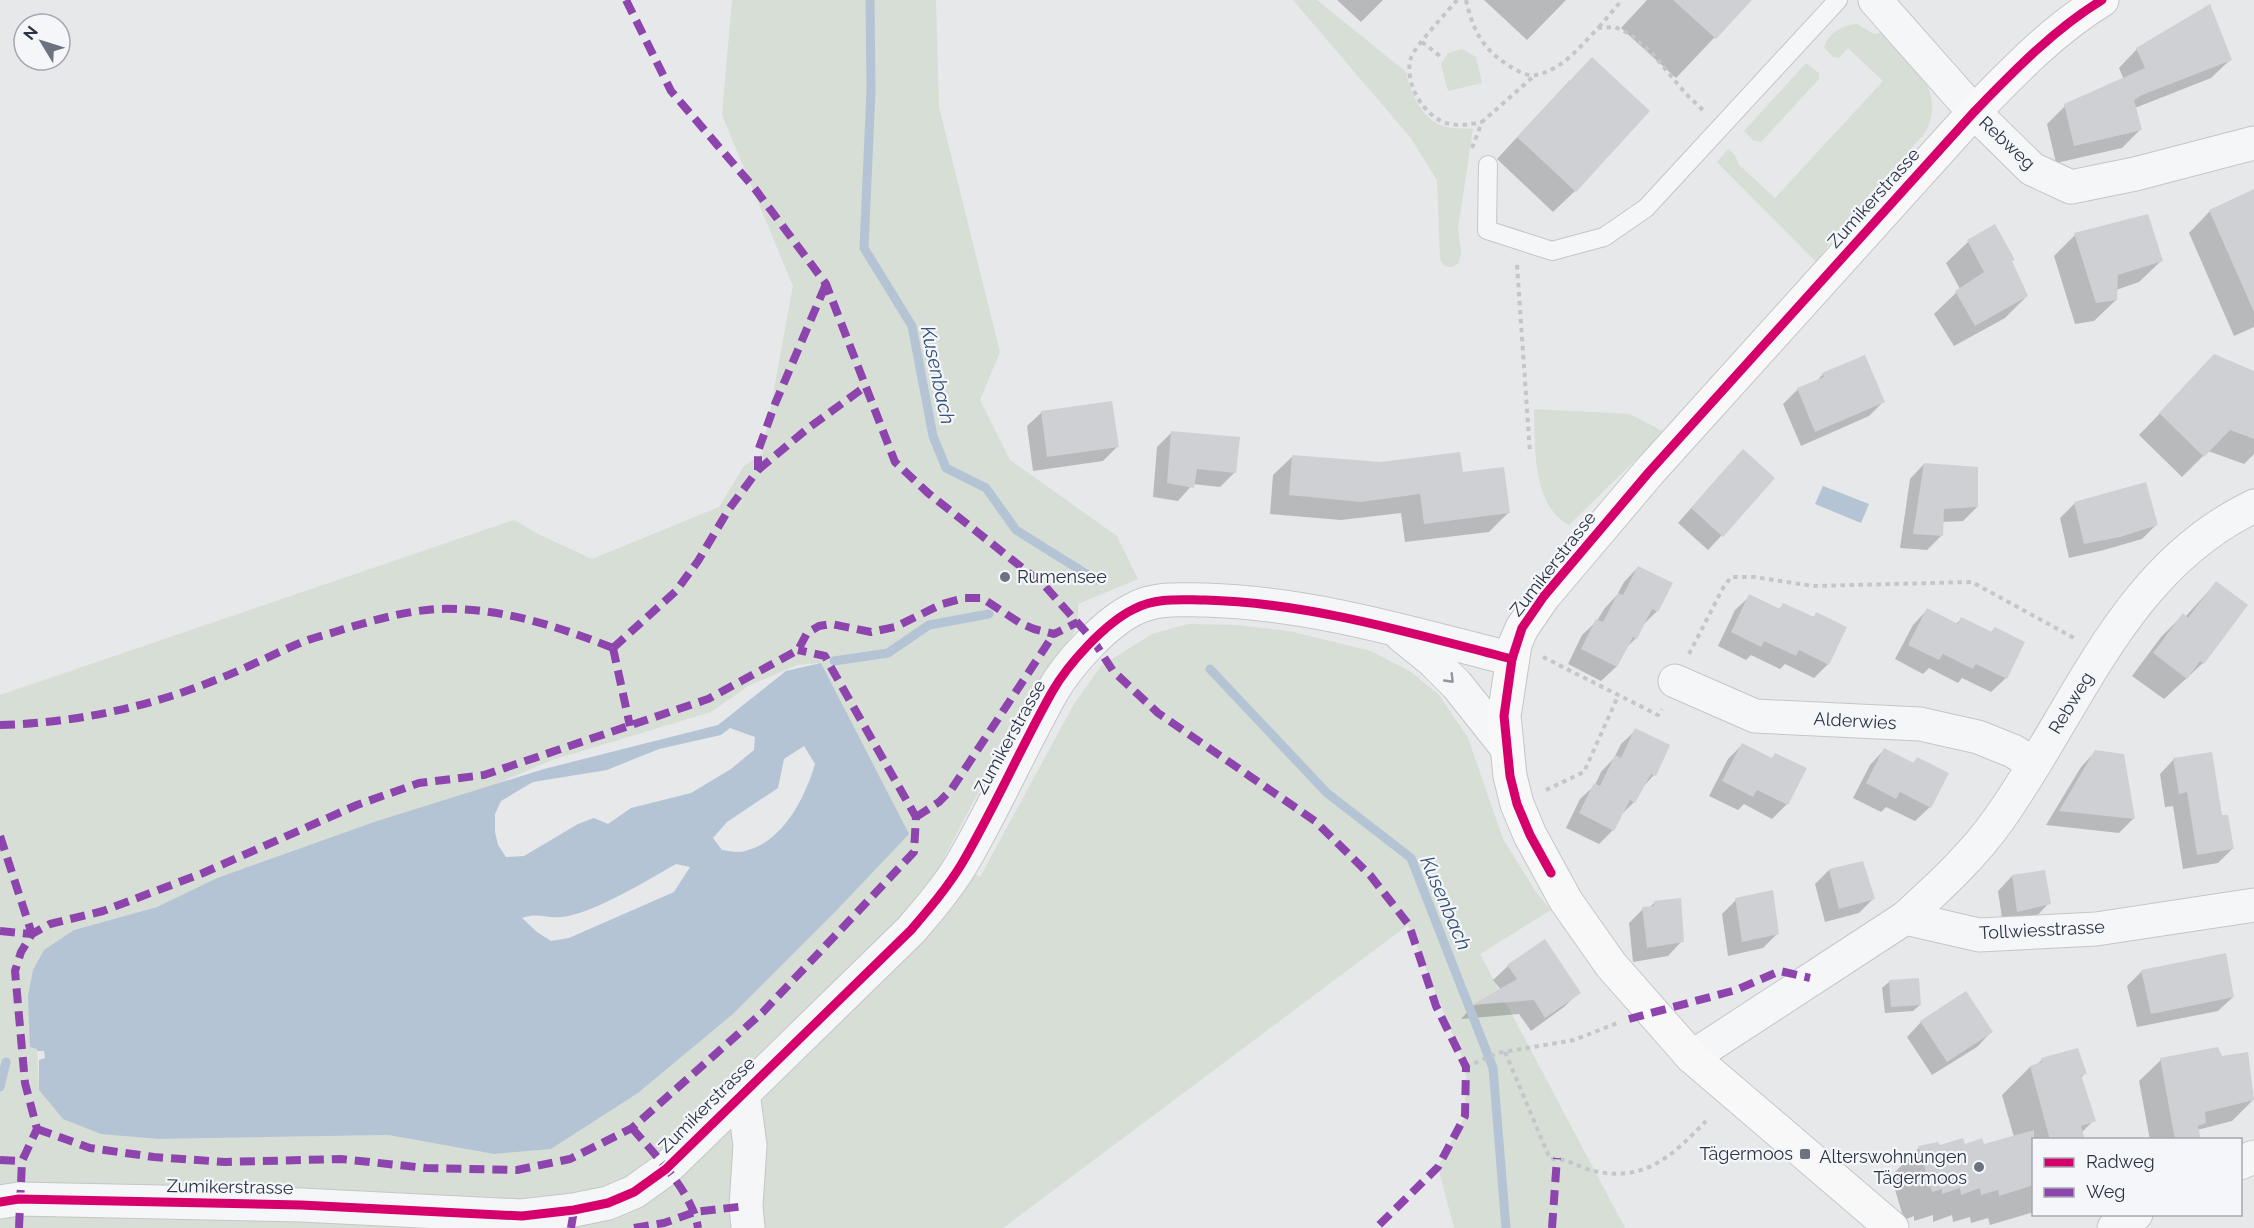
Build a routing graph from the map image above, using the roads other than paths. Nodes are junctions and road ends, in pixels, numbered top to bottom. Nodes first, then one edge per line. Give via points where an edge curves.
1 (1838, 0) edge
2 (1875, 0) edge
3 (2102, 0) edge
4 (1974, 112) junction
5 (2254, 143) edge
6 (1488, 165) dead end
7 (2254, 506) edge
8 (1390, 627) junction
9 (1514, 651) junction
10 (1675, 681) dead end
11 (1507, 748) junction
12 (2034, 764) junction
13 (2254, 905) edge
14 (1905, 918) junction
15 (1692, 1057) junction
16 (743, 1093) junction
17 (0, 1202) edge
18 (2134, 1216) edge
19 (748, 1228) edge
20 (1892, 1228) edge
21 (2114, 1228) edge

1 - 6 lane via 1646,208 1604,237 1552,251 1487,230
2 - 4 street, Rebweg
3 - 4 main road, Zumikerstrasse via 2030,55
4 - 5 street, Rebweg via 2032,169 2071,187
4 - 9 main road, Zumikerstrasse via 1649,472 1544,596 1522,628
7 - 12 street, Rebweg via 2236,514 2157,577 2125,616
8 - 9 street, Zumikerstrasse
8 -> 11 street via 1457,685
8 - 16 street, Zumikerstrasse via 1311,609 1243,601 1163,599 1134,609 1093,640 1054,689 961,865 938,899
9 - 11 main road via 1504,716
10 - 12 street, Alderwies via 1755,716 1920,724 1978,737
11 - 15 main road via 1517,804 1566,901 1611,965
12 - 14 street, Rebweg via 1999,820 1952,876
13 - 14 street, Tollwiesstrasse via 2096,929 1979,935
14 - 15 street
15 - 20 main road
16 - 17 street, Zumikerstrasse via 666,1169 634,1192 608,1203 574,1210 522,1216 301,1205
16 - 19 street via 750,1145
18 - 21 street

